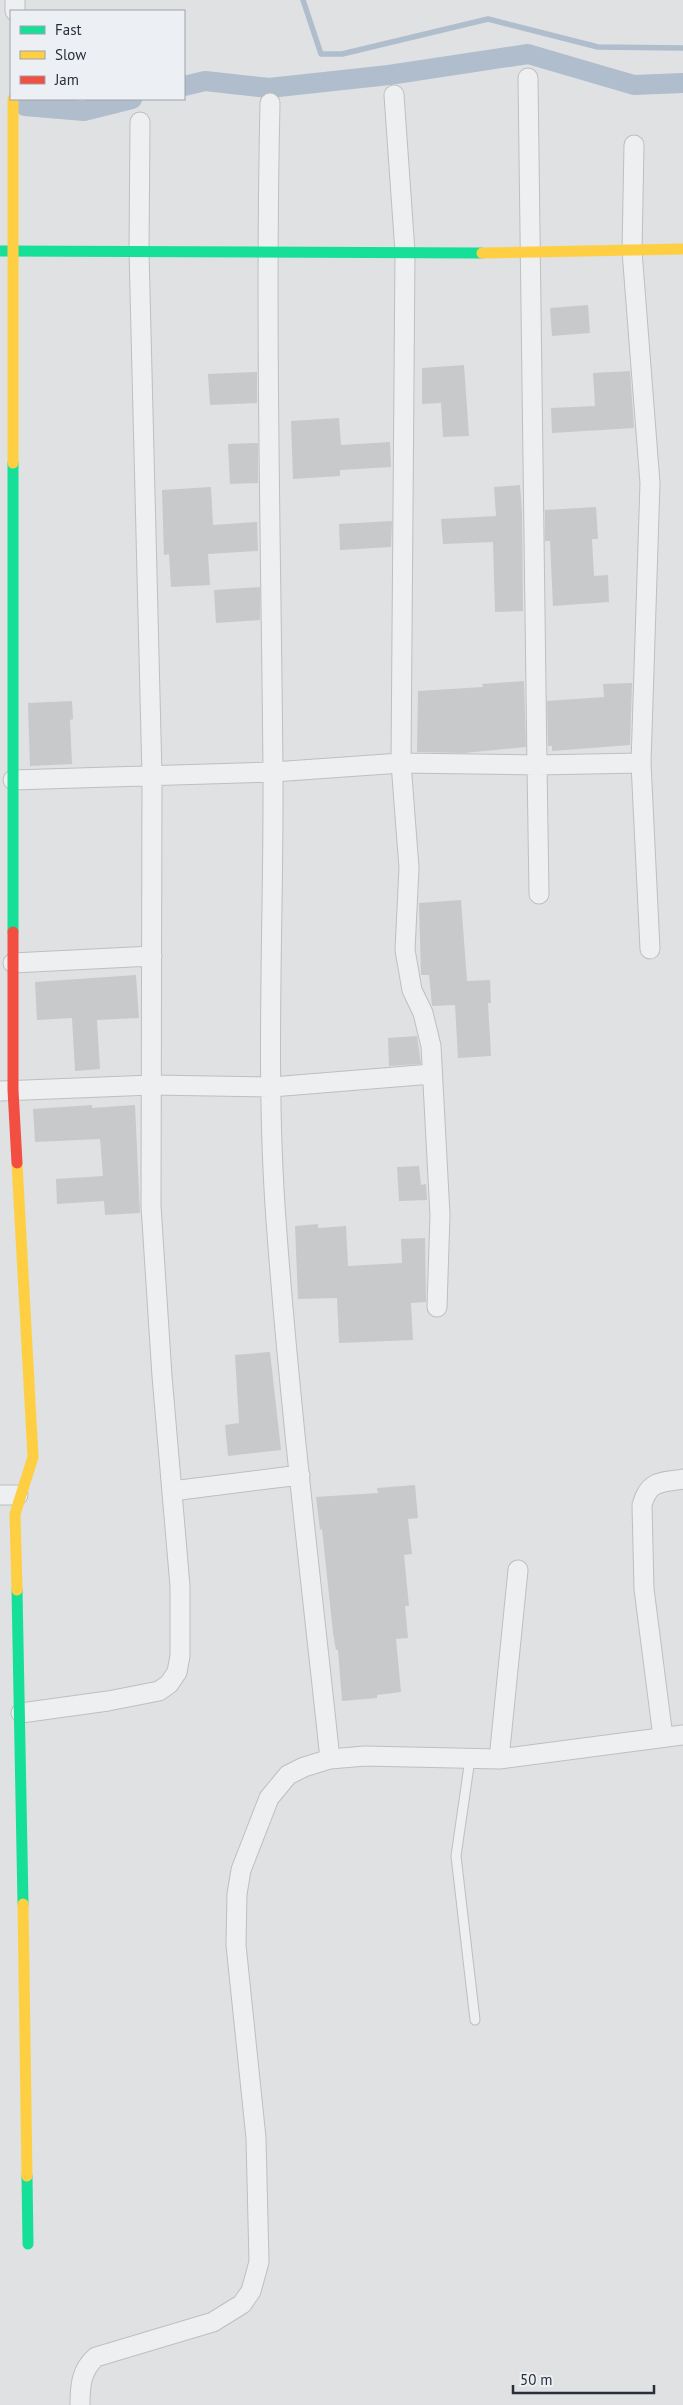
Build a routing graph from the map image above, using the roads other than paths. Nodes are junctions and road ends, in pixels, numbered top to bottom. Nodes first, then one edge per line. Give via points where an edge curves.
1 (528, 78) dead end
2 (394, 95) dead end
3 (13, 100) edge
4 (270, 103) dead end
5 (140, 122) dead end
6 (634, 145) dead end
7 (683, 249) edge
8 (6, 250) edge
9 (139, 251) junction
10 (632, 251) junction
11 (267, 252) junction
12 (405, 252) junction
13 (529, 252) junction
14 (401, 762) junction
15 (641, 764) junction
16 (537, 766) junction
17 (273, 772) junction
18 (152, 776) junction
19 (13, 780) junction
20 (540, 894) dead end
21 (650, 949) dead end
22 (152, 956) junction
23 (12, 963) junction
24 (432, 1074) junction
25 (152, 1085) junction
26 (272, 1086) junction
27 (6, 1090) edge
28 (437, 1307) dead end
29 (300, 1475) junction
30 (683, 1479) edge
31 (172, 1491) junction
32 (9, 1495) edge
33 (518, 1570) dead end
34 (21, 1713) junction
35 (683, 1736) edge
36 (663, 1738) junction
37 (330, 1759) junction
38 (470, 1759) junction
39 (498, 1759) junction
40 (474, 2020) dead end
41 (28, 2244) dead end
42 (80, 2405) edge

1 - 13 street
2 - 12 street
3 - 8 street
4 - 11 street
5 - 9 street
6 - 10 street
7 - 10 street
8 - 9 street
8 - 19 street
9 - 11 street
9 - 18 street
10 - 13 street
10 - 15 street via 650,483
11 - 12 street
11 - 17 street
12 - 13 street
12 - 14 street
13 - 16 street
14 - 16 street
14 - 17 street
14 - 24 street via 409,868 406,968 428,1028
15 - 16 street
15 - 21 street
16 - 20 street
17 - 18 street
17 - 26 street
18 - 19 street
18 - 22 street
19 - 23 street
22 - 23 street
22 - 25 street
23 - 27 street
24 - 26 street
24 - 28 street via 440,1215
25 - 26 street
25 - 27 street
25 - 31 street via 151,1206
26 - 29 street via 276,1217
27 - 32 street via 33,1457 29,1476
29 - 31 street
29 - 37 street
30 - 36 street via 653,1484 642,1505 644,1589
31 - 34 street via 180,1586 180,1656 177,1672 169,1684 159,1691
32 - 34 street via 15,1514
33 - 39 street
34 - 41 street
35 - 36 street
36 - 39 street
37 - 38 street via 366,1756
37 - 42 street via 288,1775 270,1798 241,1870 237,1894 236,1945 256,2138 259,2262 251,2290 242,2304 213,2322 96,2357 87,2365 80,2384
38 - 39 street
38 - 40 lane via 456,1856

